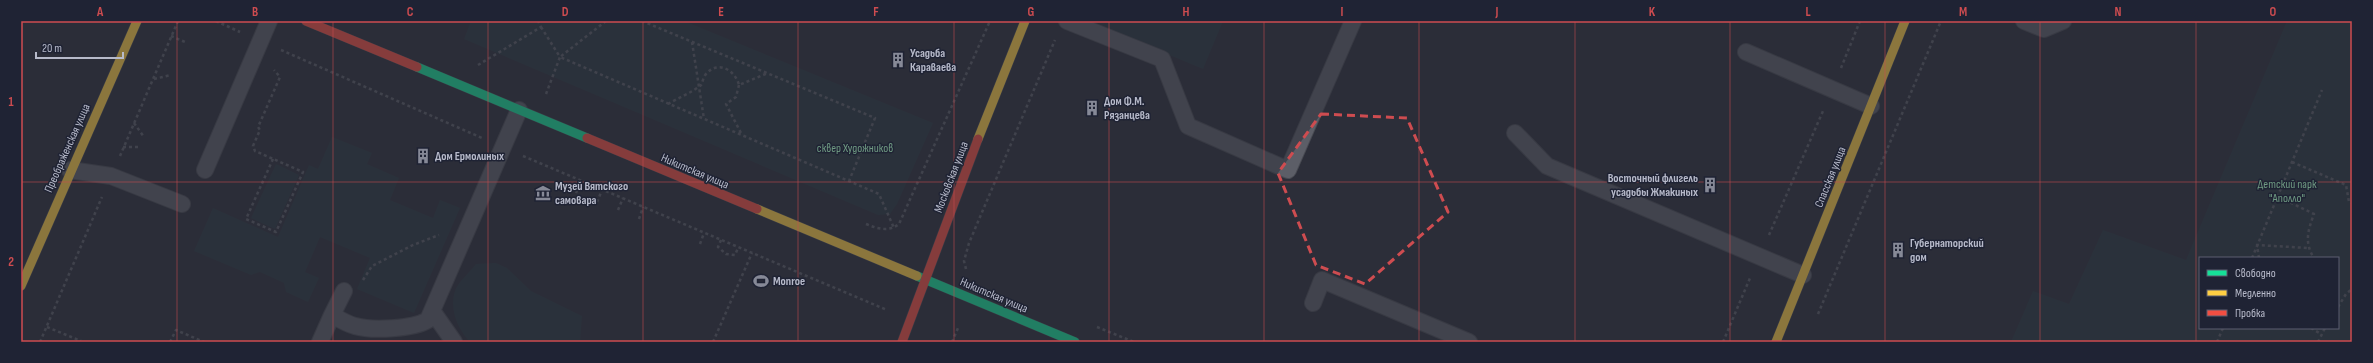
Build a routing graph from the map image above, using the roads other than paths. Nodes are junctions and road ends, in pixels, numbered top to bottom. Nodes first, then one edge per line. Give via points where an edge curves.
1 (137, 21) edge
2 (269, 21) edge
3 (306, 21) edge
4 (1025, 21) edge
5 (1067, 21) edge
6 (1353, 21) edge
7 (1905, 21) edge
8 (2024, 21) edge
9 (2063, 21) edge
10 (1746, 52) dead end
11 (1871, 106) junction
12 (519, 110) junction
13 (1515, 133) dead end
14 (70, 170) junction
15 (204, 170) dead end
16 (182, 204) dead end
17 (1803, 275) junction
18 (925, 279) junction
19 (21, 286) edge
20 (344, 291) road end
21 (1313, 303) dead end
22 (433, 312) junction
23 (332, 315) junction
24 (320, 342) edge
25 (454, 342) edge
26 (902, 342) edge
27 (1075, 342) edge
28 (1469, 342) edge
29 (1776, 342) edge

1 - 14 street, Преображенская улица
2 - 15 lane
3 - 12 street, Никитская улица
4 - 18 street, Московская улица
5 - 6 lane via 1162,58 1188,126 1288,170
7 - 11 street, Спасская улица
8 - 9 lane via 2044,29
10 - 11 lane
11 - 17 street, Спасская улица
12 - 18 street, Никитская улица
12 - 22 lane
13 - 17 lane via 1547,166
14 - 16 lane via 111,176
14 - 19 street, Преображенская улица
17 - 29 street, Спасская улица
18 - 26 street, Московская улица
18 - 27 street, Никитская улица
20 - 23 lane
21 - 28 lane via 1322,280
22 - 23 lane via 428,320 420,325 386,328 355,326
22 - 25 lane
23 - 24 lane

